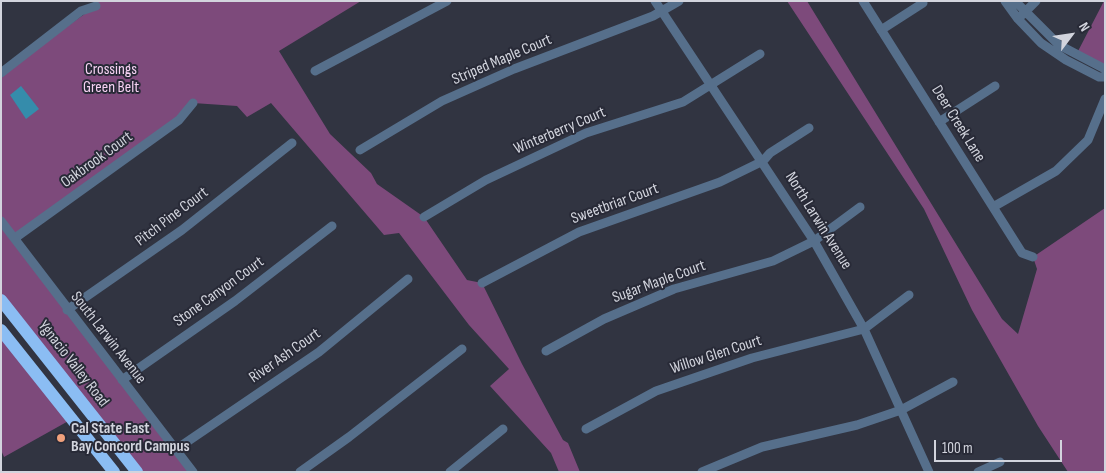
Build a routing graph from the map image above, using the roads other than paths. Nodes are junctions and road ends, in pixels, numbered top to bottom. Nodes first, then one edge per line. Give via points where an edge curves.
1 (447, 1) edge
2 (655, 1) edge
3 (679, 1) edge
4 (864, 1) edge
5 (1005, 1) edge
6 (1015, 1) edge
7 (1036, 1) edge
8 (923, 3) dead end
9 (96, 6) dead end
10 (662, 12) junction
11 (1025, 12) junction
12 (1018, 19) junction
13 (881, 30) junction
14 (760, 54) dead end
15 (1105, 69) edge
16 (315, 71) dead end
17 (1, 73) edge
18 (1105, 77) edge
19 (713, 86) junction
20 (995, 86) dead end
21 (1105, 99) edge
22 (193, 103) dead end
23 (939, 122) junction
24 (809, 128) dead end
25 (292, 143) dead end
26 (360, 150) dead end
27 (763, 162) junction
28 (860, 207) dead end
29 (993, 207) junction
30 (424, 217) dead end
31 (1, 221) edge
32 (332, 226) dead end
33 (15, 238) junction
34 (814, 241) junction
35 (1033, 257) dead end
36 (408, 279) dead end
37 (482, 283) dead end
38 (909, 295) dead end
39 (1, 300) edge
40 (67, 310) junction
41 (864, 329) junction
42 (1, 330) edge
43 (462, 348) dead end
44 (546, 351) dead end
45 (122, 380) junction
46 (952, 382) dead end
47 (901, 410) junction
48 (503, 429) dead end
49 (586, 429) dead end
50 (176, 450) junction
51 (1000, 462) dead end
52 (114, 472) edge
53 (137, 472) edge
54 (193, 472) edge
55 (300, 472) edge
56 (450, 472) edge
57 (702, 472) edge
58 (929, 472) edge
59 (978, 472) edge

1 - 16 street
2 - 10 street, North Larwin Avenue
3 - 10 street, Striped Maple Court
4 - 13 street, Deer Creek Lane
5 - 12 street
6 - 11 street
7 - 11 street
8 - 13 street
9 - 17 street via 81,10
10 - 19 street, North Larwin Avenue
10 - 26 street, Striped Maple Court via 514,69 442,102
11 - 12 street
11 - 15 street via 1059,45
12 - 18 street via 1041,43 1066,60
13 - 23 street, Deer Creek Lane
14 - 19 street, Winterberry Court
19 - 27 street, North Larwin Avenue
19 - 30 street, Winterberry Court via 684,102 586,133 486,180
20 - 23 street
21 - 29 street via 1088,140 1056,171
22 - 33 street, Oakbrook Court via 179,120
23 - 29 street, Deer Creek Lane
24 - 27 street, Sweetbriar Court via 770,153
25 - 40 street, Pitch Pine Court via 182,230
27 - 34 street, North Larwin Avenue
27 - 37 street, Sweetbriar Court via 720,182 579,232
28 - 34 street, Sugar Maple Court
29 - 35 street, Deer Creek Lane via 1022,253
31 - 33 street, South Larwin Avenue
32 - 45 street, Stone Canyon Court via 235,301
33 - 40 street, South Larwin Avenue
34 - 41 street, North Larwin Avenue
34 - 44 street, Sugar Maple Court via 773,261 674,289 604,319
36 - 50 street, River Ash Court via 318,352
38 - 41 street
39 - 53 highway, Ygnacio Valley Road
40 - 45 street, South Larwin Avenue
41 - 47 street, North Larwin Avenue
41 - 49 street, Willow Glen Court via 752,358 656,391
42 - 52 highway
43 - 55 street
45 - 50 street, South Larwin Avenue
46 - 47 street
47 - 57 street via 857,425 762,447
47 - 58 street, North Larwin Avenue
48 - 56 street
50 - 54 street, South Larwin Avenue
51 - 59 street

